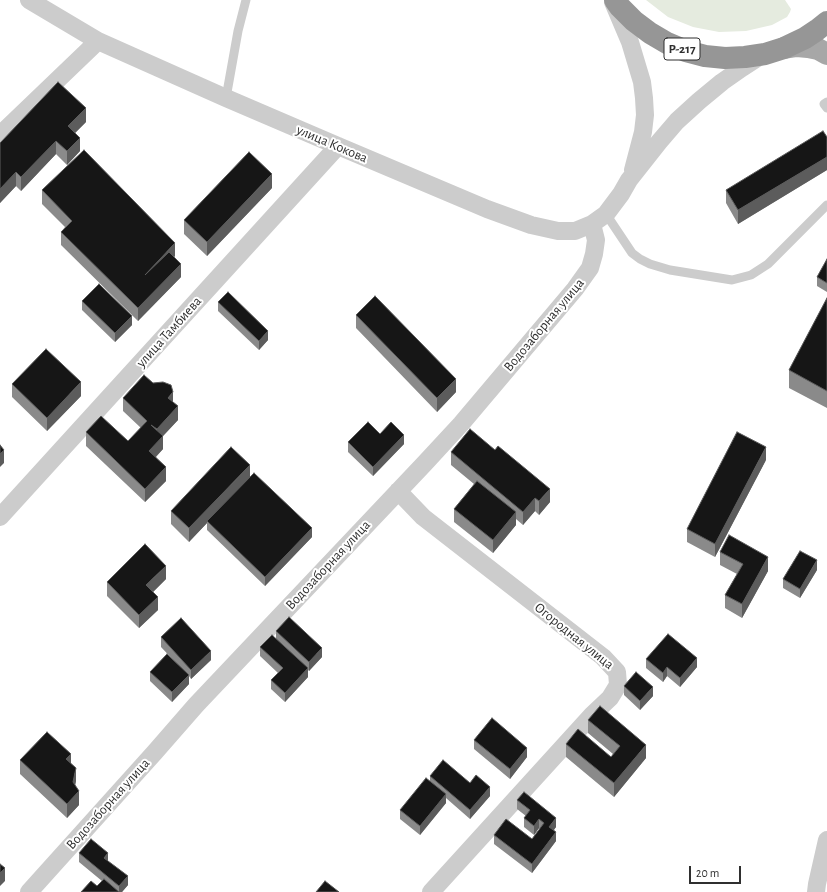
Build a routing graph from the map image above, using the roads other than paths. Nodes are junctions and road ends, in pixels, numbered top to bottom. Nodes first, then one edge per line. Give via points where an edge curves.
1 (29, 0) edge
2 (246, 0) edge
3 (612, 0) edge
4 (615, 0) edge
5 (827, 22) edge
6 (98, 41) junction
7 (774, 51) junction
8 (827, 54) edge
9 (226, 98) junction
10 (827, 102) edge
11 (827, 108) edge
12 (0, 135) edge
13 (338, 146) junction
14 (630, 180) junction
15 (827, 205) edge
16 (599, 219) junction
17 (398, 491) junction
18 (0, 517) edge
19 (827, 840) edge
20 (29, 892) edge
21 (430, 892) edge
22 (816, 892) edge

1 - 6 street, улица Кокова
2 - 9 lane
3 - 14 street via 630,42 644,98 643,132
4 - 7 highway, Р-217 via 634,21 650,33 686,51 725,58
5 - 7 highway via 805,38
6 - 9 street, улица Кокова
6 - 12 street
7 - 8 main road via 798,46
7 - 14 street via 742,68 699,101 659,142
9 - 13 street, улица Кокова
10 - 11 lane via 824,104
13 - 16 street, улица Кокова via 531,225 558,231 575,231
13 - 18 street, улица Тамбиева
14 - 16 street
15 - 16 lane via 768,264 751,275 732,280 670,270 650,264 632,253
16 - 17 street, Водозаборная улица via 594,254 583,279 461,424
17 - 20 street, Водозаборная улица via 196,705
17 - 21 street, Огородная улица via 423,517 602,657 617,672 618,685 610,698
19 - 22 street

